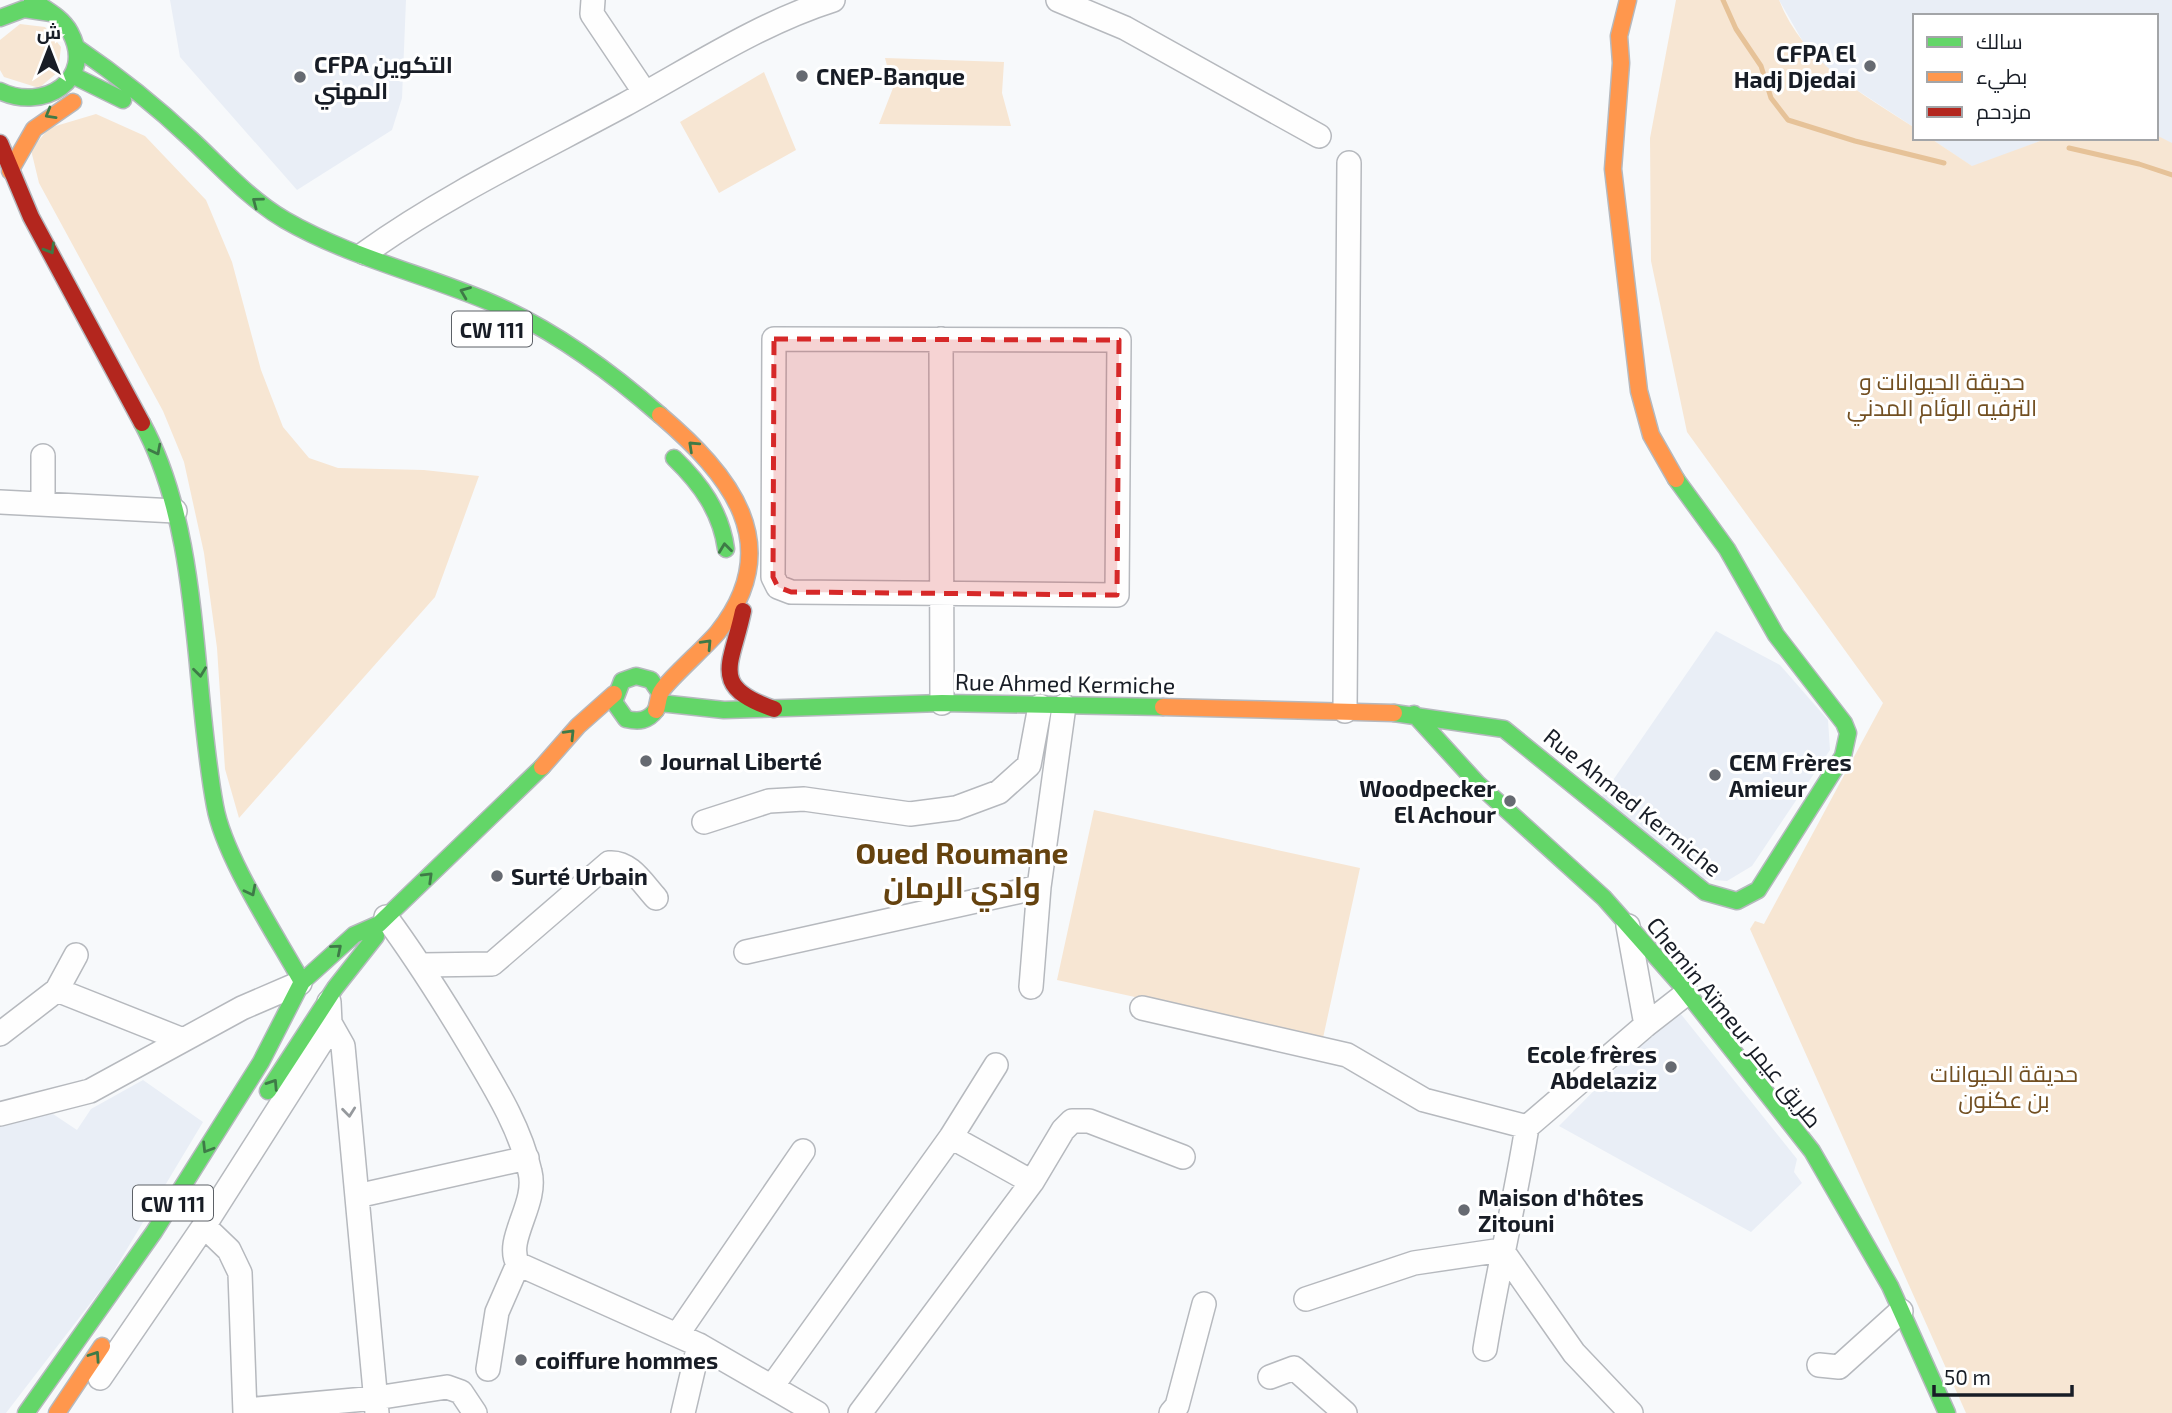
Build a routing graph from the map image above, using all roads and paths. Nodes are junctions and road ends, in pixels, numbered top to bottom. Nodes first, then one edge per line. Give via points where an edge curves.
1 (32, 0) edge
2 (593, 0) edge
3 (833, 0) edge
4 (1058, 0) edge
5 (1628, 0) edge
6 (1642, 0) edge
7 (51, 13) junction
8 (0, 18) edge
9 (76, 47) junction
10 (1621, 63) junction
11 (72, 75) junction
12 (0, 91) edge
13 (645, 93) junction
14 (114, 95) junction
15 (1319, 136) dead end
16 (0, 143) edge
17 (1349, 163) dead end
18 (5, 174) edge
19 (262, 225) dead end
20 (365, 253) junction
21 (941, 339) junction
22 (657, 442) dead end
23 (43, 456) dead end
24 (0, 502) edge
25 (43, 504) junction
26 (175, 510) junction
27 (727, 566) dead end
28 (942, 593) junction
29 (741, 595) junction
30 (657, 661) dead end
31 (636, 676) junction
32 (614, 694) junction
33 (660, 698) junction
34 (942, 704) junction
35 (1041, 706) junction
36 (1064, 706) junction
37 (774, 709) junction
38 (1345, 711) junction
39 (1414, 714) junction
40 (640, 722) junction
41 (1504, 729) junction
42 (617, 731) dead end
43 (1491, 743) dead end
44 (584, 747) dead end
45 (1478, 758) dead end
46 (531, 779) junction
47 (1478, 783) junction
48 (704, 822) dead end
49 (1039, 887) junction
50 (656, 898) dead end
51 (383, 920) junction
52 (1628, 926) junction
53 (746, 951) dead end
54 (76, 955) dead end
55 (422, 965) junction
56 (302, 982) junction
57 (1031, 987) dead end
58 (57, 990) junction
59 (1688, 993) junction
60 (327, 999) junction
61 (1142, 1008) dead end
62 (330, 1023) junction
63 (1646, 1025) junction
64 (0, 1034) edge
65 (183, 1040) junction
66 (996, 1065) dead end
67 (256, 1109) dead end
68 (0, 1114) edge
69 (1527, 1127) junction
70 (951, 1136) junction
71 (803, 1151) dead end
72 (1183, 1157) dead end
73 (527, 1158) junction
74 (1032, 1182) junction
75 (357, 1196) junction
76 (204, 1226) junction
77 (1502, 1250) junction
78 (518, 1264) junction
79 (146, 1281) dead end
80 (1306, 1299) dead end
81 (1204, 1304) dead end
82 (1901, 1311) junction
83 (677, 1335) junction
84 (699, 1345) junction
85 (1485, 1349) dead end
86 (1819, 1365) dead end
87 (488, 1369) dead end
88 (1270, 1377) dead end
89 (773, 1385) junction
90 (377, 1405) edge
91 (245, 1411) edge
92 (1946, 1412) edge
93 (26, 1413) edge
94 (57, 1413) edge
95 (76, 1413) edge
96 (475, 1413) edge
97 (683, 1413) edge
98 (817, 1413) edge
99 (860, 1413) edge
100 (1171, 1413) edge
101 (1345, 1413) edge
102 (1631, 1413) edge

1 - 7 main road
2 - 13 street via 592,14
3 - 13 street via 778,22
4 - 15 street via 1125,28
5 - 10 main road via 1619,36
6 - 10 main road
7 - 8 main road via 20,8
7 - 9 main road via 63,21
9 - 11 main road
20 -> 9 main road via 288,221 255,201 121,76
10 - 41 main road, Rue Ahmed Kermiche via 1614,129 1615,205 1639,391 1651,435 1678,483 1727,549 1776,635 1844,723 1847,745 1765,883 1748,899 1727,902 1705,892
11 - 12 main road via 64,88 37,101 22,101
11 - 14 main road
13 - 20 street via 412,220
14 -> 18 main road via 78,99 38,121
14 - 19 main road via 137,109
16 - 18 main road
17 - 38 street
18 -> 26 main road via 161,457
29 -> 20 main road via 748,555 746,530 738,505 713,464 661,417 534,324
21 - 28 street
21 - 28 street via 774,339 773,577 778,587 791,592
21 - 28 street via 1119,340 1117,595
27 -> 22 main road via 719,519 695,478
23 - 25 street
24 - 25 street
25 - 26 street
26 -> 56 main road via 215,809 233,856
28 - 34 street
33 -> 29 main road via 722,628
29 - 37 main road via 741,620 728,674 752,703
30 - 31 main road
31 - 32 main road via 622,681
31 - 33 main road via 651,680
32 - 40 main road via 620,715
46 -> 32 main road, CW 111
33 - 37 main road, Rue Ahmed Kermiche via 724,710
33 - 40 main road via 649,719
34 - 35 main road, Rue Ahmed Kermiche
34 - 37 main road, Rue Ahmed Kermiche
35 - 36 main road, Rue Ahmed Kermiche
35 - 48 street via 1029,765 999,792 956,808 910,814 804,799 769,801
36 - 38 main road, Rue Ahmed Kermiche
36 - 49 street
38 - 39 main road, Rue Ahmed Kermiche
39 - 41 main road, Rue Ahmed Kermiche
39 - 47 main road, Chemin Aïmeur طريق عيمر
40 - 42 main road
41 - 43 main road
44 - 46 main road
45 - 47 main road
51 -> 46 main road, CW 111
47 - 52 main road, Chemin Aïmeur طريق عيمر via 1604,898
49 - 53 street
49 - 57 street
50 - 55 street via 627,867 609,863 492,964
51 - 55 street
56 -> 51 main road, CW 111 via 354,935
51 - 60 main road via 370,947
52 - 59 main road, Chemin Aïmeur طريق عيمر
52 - 63 street
54 - 58 street
55 - 73 street via 499,1095
56 - 65 street
56 -> 93 main road, CW 111 via 261,1062 155,1232
58 - 64 street
58 - 65 street
59 - 63 street
59 - 82 main road, Chemin Aïmeur طريق عيمر via 1812,1151
60 - 62 street
67 -> 60 main road
61 - 69 street via 1347,1055 1424,1100
62 -> 75 street via 343,1046
62 - 76 street
63 - 69 street
65 - 68 street via 90,1091
66 - 70 street
69 - 77 street via 1514,1210
70 - 74 street
70 - 89 street
71 - 83 street
72 - 74 street via 1089,1121 1072,1122
73 - 75 street
73 - 78 street via 531,1196 513,1250
74 - 99 street
75 - 90 street
76 - 91 street via 229,1250 240,1273
76 - 95 street
77 - 80 street via 1414,1263
77 - 85 street
77 - 102 street via 1574,1353
78 - 83 street
78 - 87 street via 497,1312
94 -> 79 main road
81 - 100 street via 1177,1406
82 - 86 street via 1839,1367
82 - 92 main road, Chemin Aïmeur طريق عيمر
83 - 84 street
84 - 89 street
84 - 97 street
88 - 101 street via 1294,1368
89 - 98 street
90 - 91 street
90 - 96 street via 447,1387 461,1392

